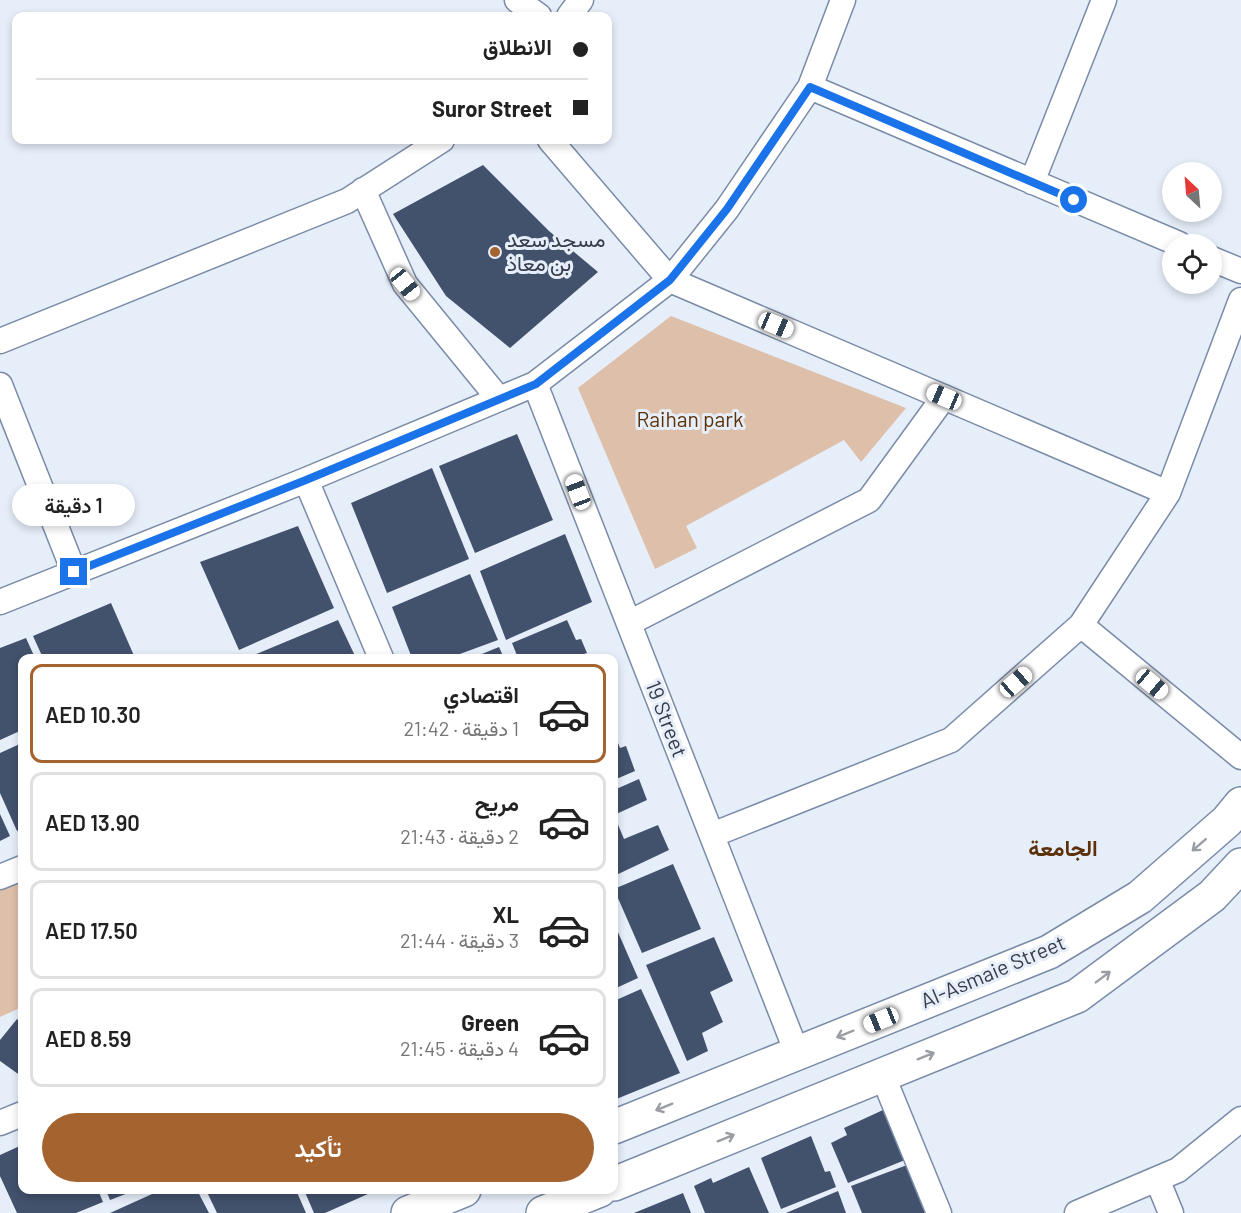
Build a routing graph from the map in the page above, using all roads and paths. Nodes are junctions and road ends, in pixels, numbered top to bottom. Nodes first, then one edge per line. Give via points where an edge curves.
1 (517, 0) edge
2 (843, 0) edge
3 (1104, 0) edge
4 (534, 12) edge
5 (810, 87) junction
6 (436, 144) edge
7 (553, 144) edge
8 (1032, 182) junction
9 (363, 190) junction
10 (1162, 237) edge
11 (1222, 263) edge
12 (1241, 271) edge
13 (670, 280) junction
14 (1241, 300) edge
15 (0, 341) edge
16 (536, 384) junction
17 (0, 385) edge
18 (944, 397) junction
19 (499, 399) junction
20 (306, 480) junction
21 (1168, 493) junction
22 (74, 572) junction
23 (0, 602) edge
24 (629, 623) junction
25 (1081, 625) junction
26 (379, 654) edge
27 (1241, 757) edge
28 (1241, 804) edge
29 (712, 835) junction
30 (1241, 865) edge
31 (18, 870) edge
32 (0, 877) edge
33 (797, 1053) junction
34 (882, 1074) junction
35 (18, 1116) edge
36 (1241, 1119) edge
37 (0, 1123) edge
38 (618, 1125) edge
39 (1157, 1179) junction
40 (618, 1182) edge
41 (454, 1194) edge
42 (590, 1194) edge
43 (408, 1213) edge
44 (543, 1213) edge
45 (939, 1213) edge
46 (1077, 1213) edge
47 (1171, 1213) edge

1 - 4 street
2 - 5 street
3 - 8 street
5 - 8 street
5 - 13 street via 727,209
6 - 9 street
7 - 13 street
8 - 10 street
9 - 15 street via 347,201
9 - 19 street via 405,284
11 - 12 street
13 - 16 street
13 - 18 street
14 - 21 street
16 - 19 street
16 - 24 street, 19 Street
17 - 22 street
18 - 21 street
18 - 24 street via 869,501
19 - 20 street
20 - 22 street
20 - 26 street
21 - 25 street
22 - 23 street
24 - 29 street, 19 Street
25 - 27 street
25 - 29 street via 951,740
28 -> 33 street, Al-Asmaie Street via 1227,821 1140,897 1049,952
29 - 33 street, 19 Street
34 -> 30 street via 1077,996 1212,896
31 - 32 street
33 -> 38 street, Al-Asmaie Street
40 -> 34 street
34 - 45 street
35 - 37 street
36 - 39 street via 1178,1170
39 - 46 street
39 - 47 street
41 - 43 street
42 - 44 street

